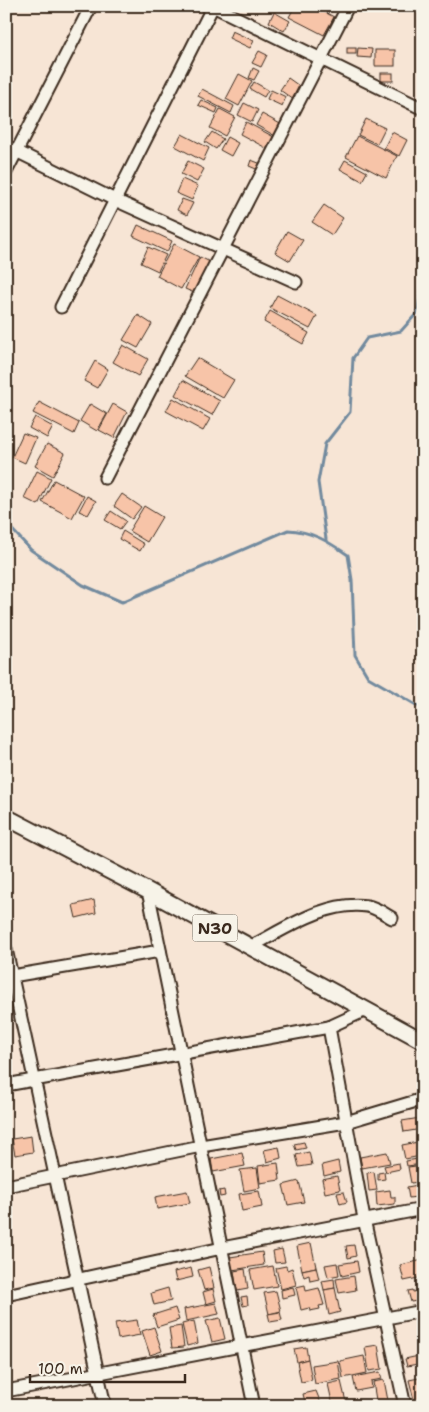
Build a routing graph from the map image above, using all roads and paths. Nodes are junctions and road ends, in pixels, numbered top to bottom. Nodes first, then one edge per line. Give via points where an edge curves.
1 (91, 6) edge
2 (213, 6) edge
3 (348, 6) edge
4 (321, 59) junction
5 (423, 109) edge
6 (11, 149) edge
7 (6, 172) edge
8 (115, 200) junction
9 (223, 249) junction
10 (296, 282) dead end
11 (62, 307) dead end
12 (104, 478) dead end
13 (6, 817) edge
14 (148, 891) junction
15 (392, 918) dead end
16 (250, 947) junction
17 (6, 949) edge
18 (160, 951) junction
19 (9, 976) edge
20 (366, 1010) junction
21 (329, 1027) junction
22 (423, 1041) edge
23 (182, 1053) junction
24 (34, 1080) junction
25 (6, 1085) edge
26 (423, 1100) edge
27 (346, 1122) junction
28 (201, 1146) junction
29 (53, 1175) junction
30 (6, 1186) edge
31 (423, 1209) edge
32 (364, 1219) junction
33 (222, 1248) junction
34 (77, 1280) junction
35 (6, 1295) edge
36 (423, 1311) edge
37 (386, 1318) junction
38 (242, 1345) junction
39 (97, 1374) junction
40 (6, 1391) edge
41 (105, 1406) edge
42 (254, 1406) edge
43 (405, 1406) edge

1 - 6 street
2 - 4 street
2 - 8 street
3 - 4 street
4 - 5 street
4 - 9 street
6 - 7 street
6 - 8 street
8 - 9 street
8 - 11 street
9 - 10 street
9 - 12 street
13 - 14 main road, N30
14 - 16 main road, N30
14 - 18 street
15 - 16 street via 368,906 342,906 306,918
16 - 20 main road, N30
17 - 19 street
18 - 19 street
18 - 23 street
19 - 24 street
20 - 21 street
20 - 22 main road, N30
21 - 23 street
21 - 27 street
23 - 24 street
23 - 28 street
24 - 25 street
24 - 29 street
26 - 27 street
27 - 28 street
27 - 32 street
28 - 29 street
28 - 33 street
29 - 30 street
29 - 34 street
31 - 32 street
32 - 33 street
32 - 37 street
33 - 34 street
33 - 38 street
34 - 35 street
34 - 39 street
36 - 37 street
37 - 38 street
37 - 43 street
38 - 39 street
38 - 42 street
39 - 40 street
39 - 41 street

